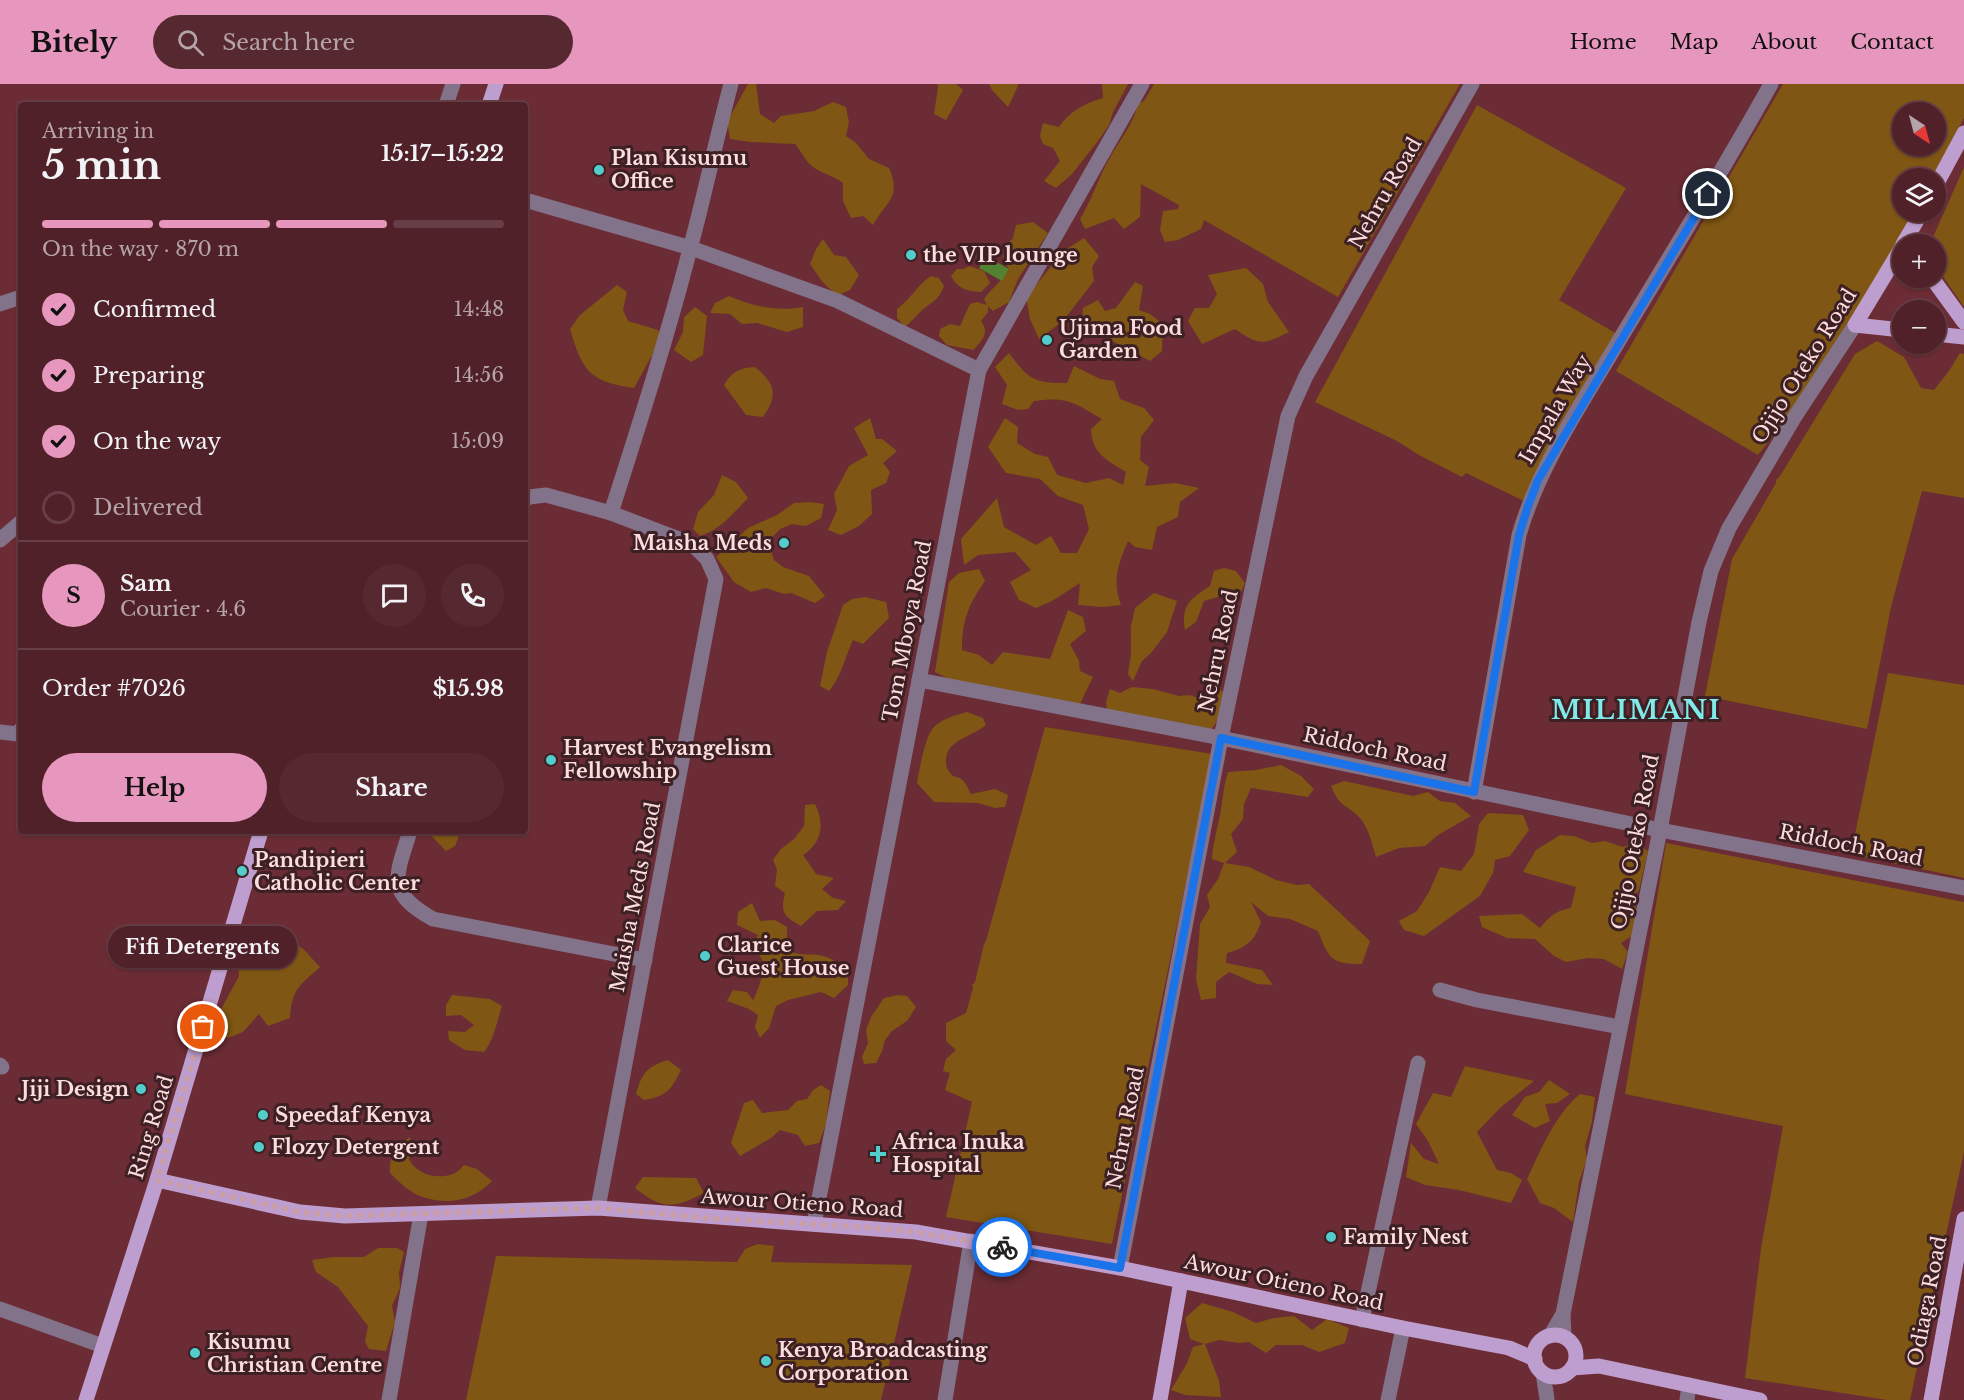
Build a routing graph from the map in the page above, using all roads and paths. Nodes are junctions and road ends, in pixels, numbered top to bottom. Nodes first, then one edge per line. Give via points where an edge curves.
1 (453, 84) edge
2 (496, 84) edge
3 (731, 84) edge
4 (1142, 84) edge
5 (1472, 84) edge
6 (1771, 84) edge
7 (447, 102) edge
8 (490, 102) edge
9 (1964, 133) edge
10 (1945, 168) edge
11 (528, 201) edge
12 (1916, 222) edge
13 (1914, 226) junction
14 (1910, 234) edge
15 (1916, 234) edge
16 (690, 248) junction
17 (1892, 264) edge
18 (1939, 288) edge
19 (18, 298) edge
20 (0, 304) edge
21 (1964, 322) edge
22 (1855, 325) junction
23 (1892, 329) edge
24 (1946, 335) edge
25 (1964, 337) edge
26 (979, 370) junction
27 (528, 498) edge
28 (611, 513) junction
29 (18, 525) edge
30 (0, 540) edge
31 (919, 680) junction
32 (0, 732) edge
33 (18, 734) edge
34 (1221, 738) junction
35 (1474, 792) junction
36 (1660, 830) junction
37 (260, 834) edge
38 (409, 834) edge
39 (1964, 888) edge
40 (645, 960) junction
41 (1440, 990) dead end
42 (1620, 1027) junction
43 (1418, 1063) dead end
44 (157, 1180) junction
45 (598, 1208) junction
46 (421, 1214) junction
47 (1964, 1219) edge
48 (814, 1224) junction
49 (971, 1241) junction
50 (1120, 1268) junction
51 (1181, 1281) junction
52 (0, 1309) edge
53 (1362, 1320) junction
54 (1403, 1329) junction
55 (1557, 1337) junction
56 (103, 1346) junction
57 (1536, 1353) junction
58 (1574, 1360) junction
59 (1550, 1375) junction
60 (1688, 1392) edge
61 (1930, 1397) edge
62 (1547, 1399) edge
63 (86, 1400) edge
64 (389, 1400) edge
65 (945, 1400) edge
66 (1160, 1400) edge
67 (1388, 1400) edge
68 (1760, 1400) edge

1 - 7 street
2 - 8 main road
3 - 16 street
4 - 26 street, Tom Mboya Road
5 - 34 street, Nehru Road via 1305,376 1288,416
6 - 35 street, Impala Way via 1538,480 1519,535
9 - 10 main road
11 - 16 street
12 - 13 main road, Ojijo Oteko Road
13 - 14 main road, Ojijo Oteko Road
13 - 15 main road
16 - 26 street via 838,301
16 - 28 street
17 - 22 main road, Ojijo Oteko Road
18 - 21 main road
19 - 20 street
22 - 23 main road
22 - 36 street, Ojijo Oteko Road via 1729,528 1711,571
24 - 25 main road
26 - 31 street, Tom Mboya Road
27 - 28 street, Maisha Meds Road via 546,495
28 - 40 street, Maisha Meds Road via 692,544 707,559 716,579
29 - 30 street
31 - 34 street, Riddoch Road
31 - 48 street, Tom Mboya Road
32 - 33 street
34 - 35 street, Riddoch Road
34 - 50 street, Nehru Road
35 - 36 street, Riddoch Road
36 - 39 street, Riddoch Road
36 - 42 street, Ojijo Oteko Road
37 - 44 main road, Ring Road
38 - 40 street via 397,874 402,894 414,908 433,919
40 - 45 street, Maisha Meds Road
41 - 42 street
42 - 55 street, Ojijo Oteko Road
43 - 53 street
44 - 46 main road, Awour Otieno Road via 300,1212 345,1216
44 - 56 main road, Ring Road
45 - 46 main road, Awour Otieno Road
45 - 48 main road, Awour Otieno Road
46 - 64 street
47 - 61 main road, Odiaga Road
48 - 49 main road, Awour Otieno Road via 916,1232
49 - 50 main road, Awour Otieno Road
49 - 65 street
50 - 51 main road, Awour Otieno Road
51 - 53 main road, Awour Otieno Road
51 - 66 main road
52 - 56 street
53 - 54 main road, Awour Otieno Road
54 - 57 main road, Awour Otieno Road
54 - 67 street
55 - 57 main road via 1545,1338
55 - 58 main road via 1572,1344
56 - 63 main road, Ring Road
57 - 59 main road via 1539,1369
58 - 59 main road via 1566,1374
58 - 60 main road
59 - 62 street
60 - 68 main road

